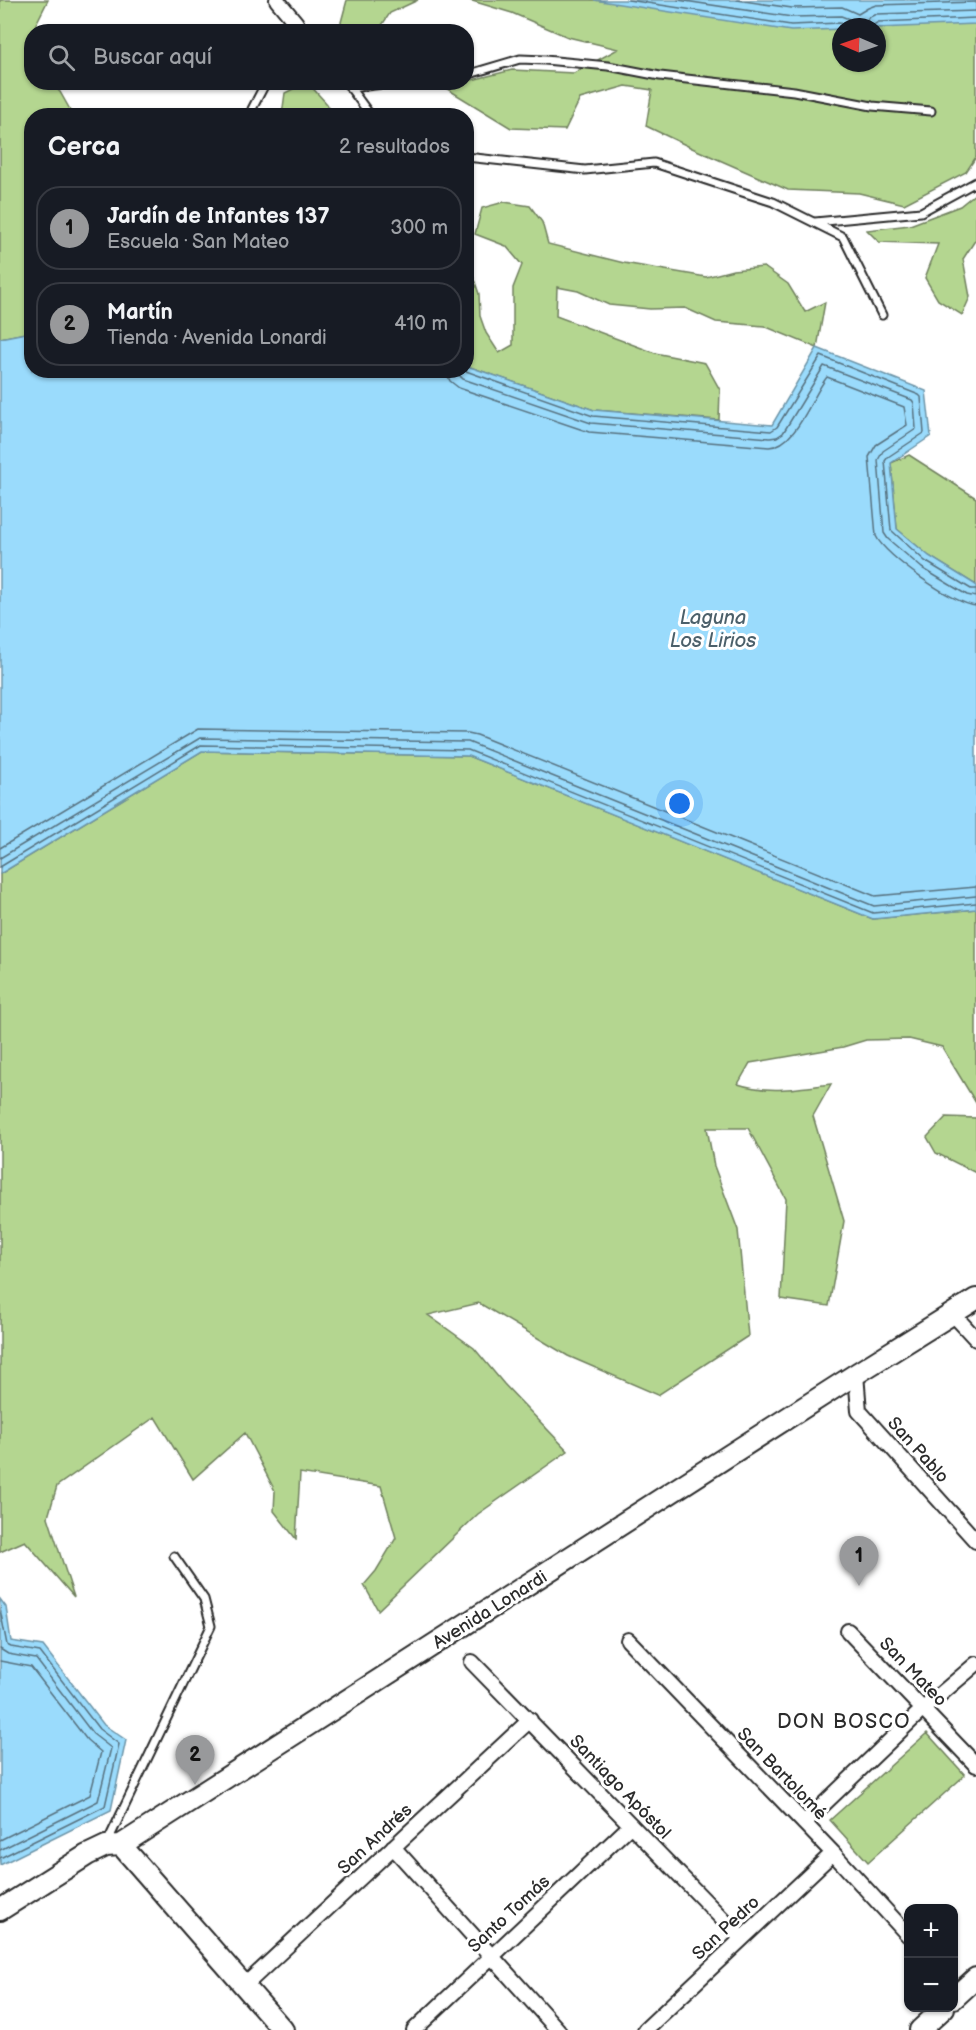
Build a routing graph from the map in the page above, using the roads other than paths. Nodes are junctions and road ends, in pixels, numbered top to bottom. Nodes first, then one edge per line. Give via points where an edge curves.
1 (277, 0) edge
2 (294, 24) edge
3 (474, 73) edge
4 (262, 90) edge
5 (352, 90) edge
6 (253, 108) edge
7 (365, 108) edge
8 (932, 111) dead end
9 (474, 158) edge
10 (976, 182) edge
11 (813, 222) junction
12 (882, 315) dead end
13 (976, 1299) edge
14 (953, 1314) junction
15 (976, 1339) edge
16 (855, 1374) junction
17 (976, 1541) edge
18 (174, 1556) dead end
19 (848, 1631) dead end
20 (628, 1640) dead end
21 (472, 1662) dead end
22 (976, 1664) edge
23 (923, 1709) junction
24 (530, 1720) junction
25 (976, 1765) edge
26 (804, 1823) junction
27 (631, 1825) junction
28 (114, 1846) junction
29 (393, 1846) junction
30 (833, 1853) junction
31 (0, 1910) edge
32 (904, 1930) edge
33 (741, 1938) junction
34 (491, 1956) junction
35 (976, 1978) edge
36 (244, 1986) junction
37 (958, 1990) edge
38 (939, 2012) edge
39 (283, 2030) edge
40 (414, 2030) edge
41 (558, 2030) edge
42 (645, 2030) edge
43 (921, 2030) edge

1 - 2 street
3 - 8 lane via 520,59 545,60
4 - 6 lane
5 - 7 lane
9 - 11 lane via 585,170 654,163 773,202
10 - 11 lane via 921,212
11 - 12 lane via 843,237
13 - 14 street, Avenida Lonardi
14 - 15 street
14 - 16 street, Avenida Lonardi
16 - 17 street, San Pablo via 859,1411
16 - 28 street, Avenida Lonardi
18 - 28 lane via 204,1599 211,1626
19 - 23 street, San Mateo
20 - 26 street, San Bartolomé
21 - 24 street, Santiago Apóstol
22 - 23 street
23 - 25 street, San Mateo
23 - 26 street
24 - 27 street, Santiago Apóstol
24 - 29 street, San Andrés
26 - 30 street, San Bartolomé
27 - 33 street, Santiago Apóstol
27 - 34 street, Santo Tomás
28 - 31 street, Avenida Lonardi via 87,1855
28 - 36 street
29 - 34 street
29 - 36 street, San Andrés
30 - 32 street, San Bartolomé
30 - 33 street, San Pedro
33 - 42 street, San Pedro
34 - 40 street, Santo Tomás
34 - 41 street
35 - 37 street
36 - 39 street
38 - 43 street

